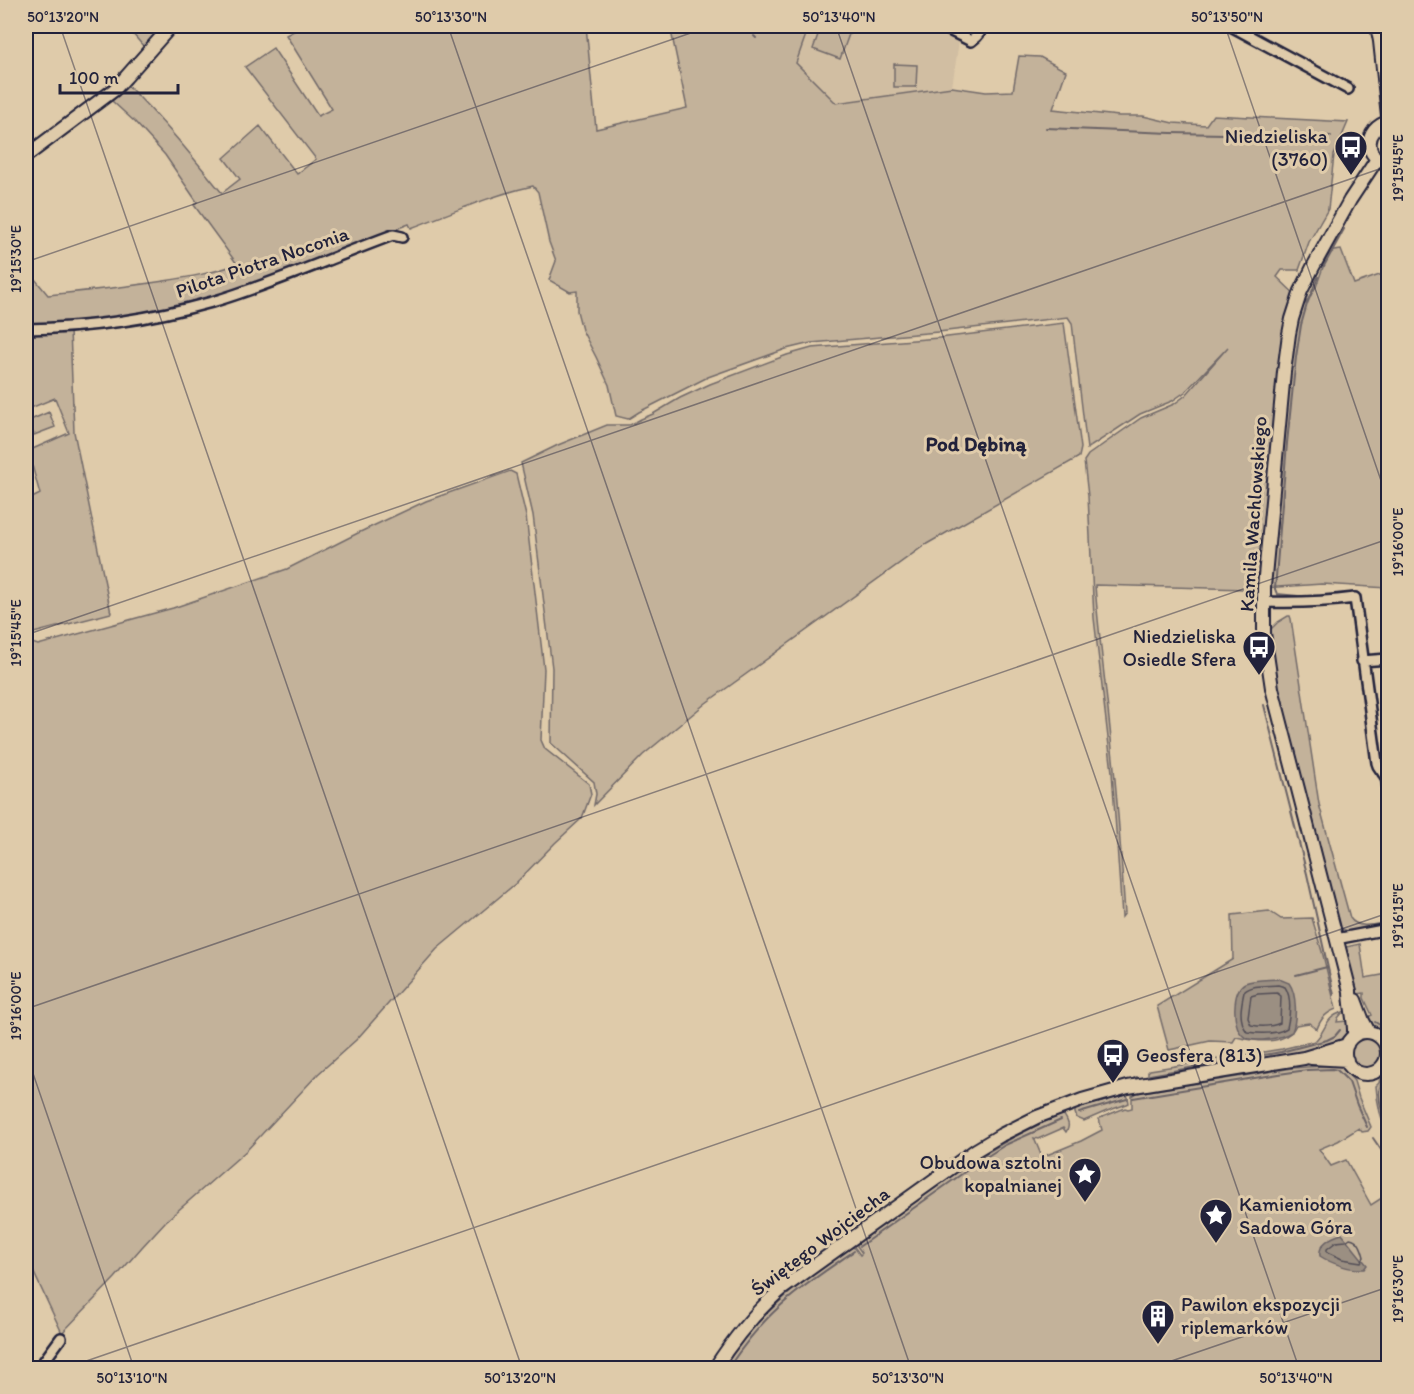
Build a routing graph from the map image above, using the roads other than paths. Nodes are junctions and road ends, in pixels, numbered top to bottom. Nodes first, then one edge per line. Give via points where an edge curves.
1 (171, 26) edge
2 (941, 26) edge
3 (985, 26) edge
4 (1231, 26) edge
5 (1377, 26) edge
6 (1348, 90) dead end
7 (1389, 116) edge
8 (1389, 122) edge
9 (26, 156) edge
10 (1383, 161) edge
11 (402, 237) dead end
12 (26, 329) edge
13 (1264, 602) junction
14 (1389, 659) edge
15 (1362, 661) junction
16 (1389, 788) edge
17 (1389, 929) edge
18 (1336, 939) junction
19 (1350, 991) junction
20 (1369, 1032) junction
21 (1350, 1041) junction
22 (1387, 1046) edge
23 (1304, 1058) junction
24 (1347, 1060) junction
25 (1387, 1061) edge
26 (61, 1338) dead end
27 (39, 1368) edge
28 (715, 1368) edge

1 - 9 street via 114,90
2 - 3 street via 971,41
4 - 6 street
5 - 7 street
8 - 10 street via 1376,128 1371,136 1370,148
10 - 13 street, Kamila Wachlowskiego via 1350,200 1312,267 1293,319 1282,384
11 - 12 street, Pilota Piotra Noconia via 393,235 260,286 175,312 109,324
13 - 15 street via 1355,598
13 - 18 street, Kamila Wachlowskiego via 1272,688
14 - 15 street
15 - 16 street via 1378,768
17 - 18 street
18 - 19 street, Kamila Wachlowskiego
19 - 20 street, Kamila Wachlowskiego
19 - 21 street, Kamila Wachlowskiego via 1354,1025
20 - 21 street
20 - 22 street
21 - 23 street, Świętego Wojciecha
21 - 24 street via 1345,1051
22 - 25 street
23 - 24 street, Świętego Wojciecha
23 - 28 street, Świętego Wojciecha via 1119,1089 1066,1105 1020,1125 976,1150 783,1288 736,1336
24 - 25 street via 1355,1071 1367,1074
26 - 27 street

